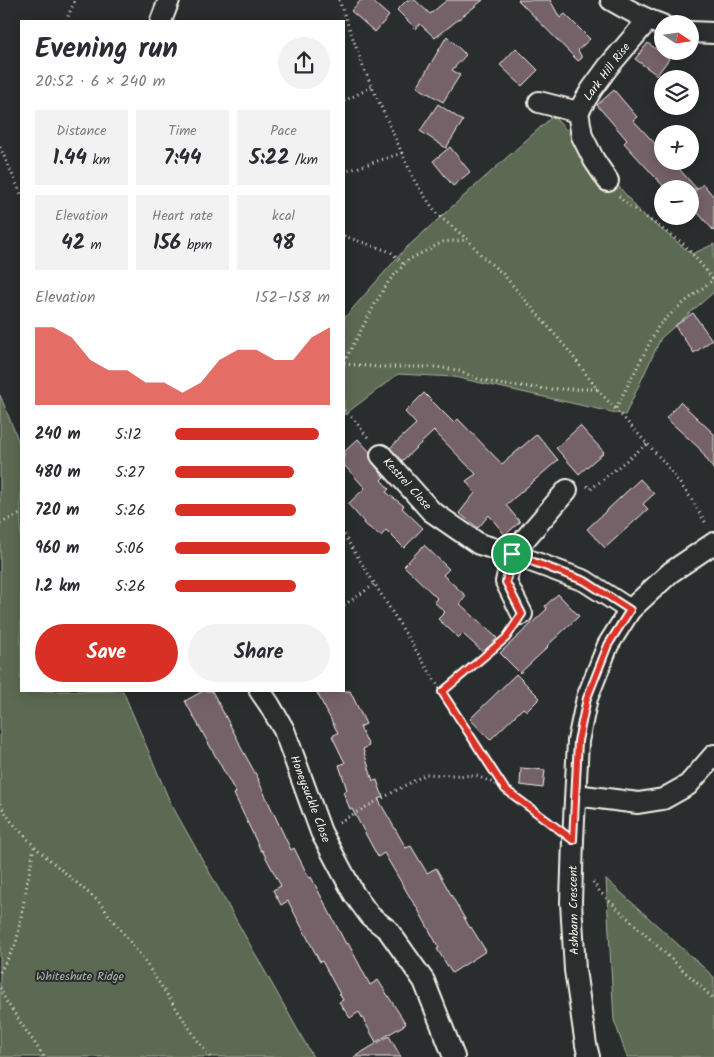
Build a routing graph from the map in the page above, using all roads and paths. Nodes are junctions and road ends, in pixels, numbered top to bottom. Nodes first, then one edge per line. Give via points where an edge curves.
1 (75, 0) edge
2 (169, 0) edge
3 (339, 0) edge
4 (611, 0) edge
5 (66, 20) edge
6 (161, 20) edge
7 (654, 22) edge
8 (654, 23) edge
9 (699, 32) edge
10 (714, 33) edge
11 (372, 87) junction
12 (345, 100) edge
13 (539, 102) dead end
14 (578, 112) junction
15 (0, 147) edge
16 (402, 153) junction
17 (345, 172) edge
18 (608, 181) joint
19 (20, 192) edge
20 (345, 236) edge
21 (467, 240) junction
22 (408, 260) junction
23 (714, 279) edge
24 (345, 361) edge
25 (345, 363) edge
26 (598, 389) junction
27 (616, 408) junction
28 (345, 411) edge
29 (648, 443) junction
30 (381, 455) joint
31 (567, 490) joint
32 (20, 514) edge
33 (0, 523) edge
34 (712, 536) edge
35 (345, 537) edge
36 (512, 554) junction
37 (374, 585) junction
38 (345, 604) edge
39 (630, 610) junction
40 (522, 614) joint
41 (261, 692) edge
42 (442, 692) junction
43 (714, 756) edge
44 (505, 789) junction
45 (576, 795) junction
46 (0, 804) edge
47 (321, 832) junction
48 (573, 840) junction
49 (34, 846) junction
50 (589, 876) dead end
51 (0, 972) edge
52 (0, 988) edge
53 (714, 999) edge
54 (44, 1057) edge
55 (210, 1057) edge
56 (454, 1057) edge
57 (589, 1057) edge

1 - 5 path
2 - 6 street
3 - 11 path
4 - 7 street, Lark Hill Rise
8 - 14 street, Lark Hill Rise via 603,74
9 - 10 street
11 - 12 path
11 - 16 path
13 - 14 street
14 - 18 street, Lark Hill Rise via 582,136
15 - 19 path
16 - 17 path
16 - 21 path via 437,214
18 - 23 path via 623,201 684,244
20 - 22 path via 391,252 403,264
21 - 22 path via 443,242
21 - 26 path via 502,274 569,350
22 - 24 path via 389,281
23 - 27 path via 659,325
25 - 26 path via 397,368 436,367 504,385
26 - 27 path
27 - 29 path
28 - 30 path
29 - 31 path via 591,489 580,480
29 - 34 path via 690,497
30 - 36 street, Kestrel Close via 431,511 479,544
31 - 36 street
32 - 33 path
34 - 39 street, Ashbarn Crescent
35 - 37 path
36 - 39 street, Kestrel Close via 585,581
36 - 40 street via 506,582
37 - 38 path
37 - 42 path
39 - 45 street, Ashbarn Crescent via 608,645 587,698 578,741
40 - 42 path via 506,638
41 - 47 street, Honeysuckle Close via 284,730
42 - 44 path
43 - 45 street via 688,785 663,799 638,803
44 - 47 path via 478,776 426,774
44 - 48 path
45 - 48 street, Ashbarn Crescent
46 - 49 path
47 - 56 street, Honeysuckle Close via 354,894 370,916 388,930 424,981
48 - 57 street, Ashbarn Crescent via 571,902 575,970
49 - 51 path via 16,944
49 - 55 path via 98,901 141,956
50 - 53 path via 600,892
52 - 54 path

